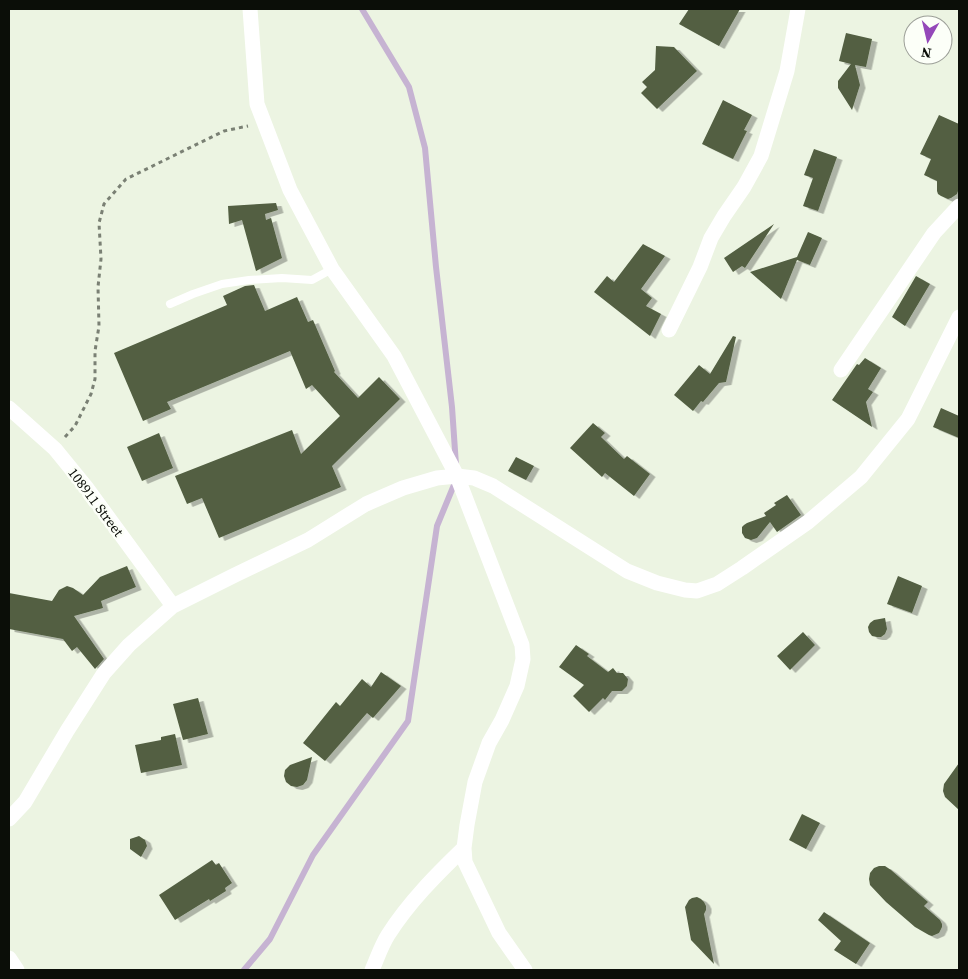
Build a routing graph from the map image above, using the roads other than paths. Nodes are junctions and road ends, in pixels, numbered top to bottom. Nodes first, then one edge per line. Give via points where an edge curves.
1 (250, 9) edge
2 (798, 9) edge
3 (959, 206) edge
4 (332, 269) junction
5 (170, 304) dead end
6 (959, 317) edge
7 (669, 330) dead end
8 (841, 370) dead end
9 (9, 408) edge
10 (457, 476) junction
11 (173, 606) junction
12 (9, 819) edge
13 (464, 848) junction
14 (9, 958) edge
15 (17, 970) edge
16 (372, 970) edge
17 (525, 970) edge

1 - 4 street via 257,104 290,190
2 - 7 street via 786,70 761,156 711,238
3 - 8 street via 930,239
4 - 5 lane via 312,280 249,280 222,284
4 - 10 street via 394,356
6 - 10 street via 908,419 861,477 808,522 717,584 698,591 657,583 627,571 493,486 474,478
9 - 11 street, 108911 Street via 51,444
10 - 11 street via 403,488 374,501 308,540
10 - 13 street via 522,645 524,659 517,686 489,743 475,782
11 - 12 street via 129,645 104,673 25,802
13 - 16 street via 408,908 387,936
13 - 17 street via 465,862 499,933
14 - 15 street

